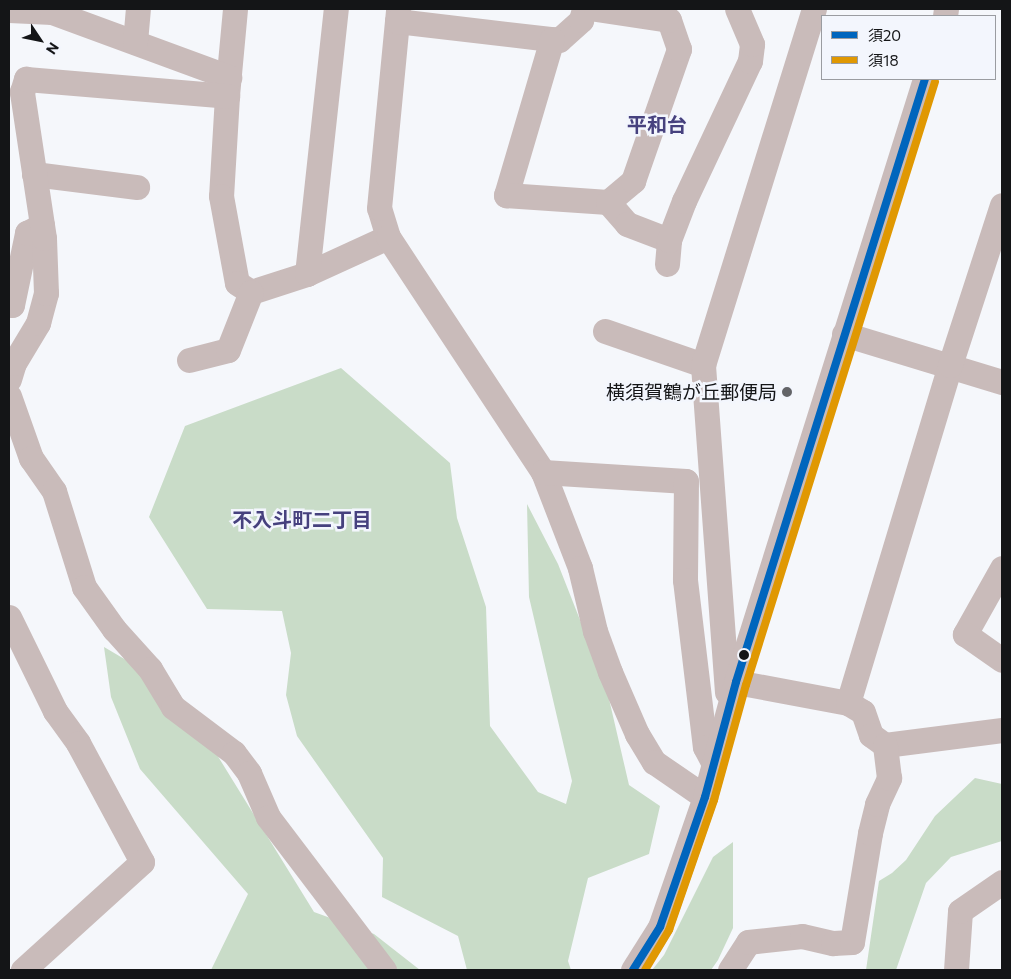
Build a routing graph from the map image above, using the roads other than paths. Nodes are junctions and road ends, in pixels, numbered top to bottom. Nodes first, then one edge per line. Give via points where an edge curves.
1 (138, 9) edge
2 (235, 9) edge
3 (336, 9) edge
4 (584, 9) edge
5 (596, 9) edge
6 (737, 9) edge
7 (814, 9) edge
8 (9, 10) edge
9 (40, 10) edge
10 (398, 15) edge
11 (552, 39) junction
12 (135, 42) junction
13 (925, 80) edge
14 (228, 87) junction
15 (17, 118) edge
16 (34, 174) junction
17 (136, 187) dead end
18 (608, 202) junction
19 (1002, 205) edge
20 (42, 225) junction
21 (388, 237) junction
22 (307, 274) junction
23 (251, 292) junction
24 (9, 304) edge
25 (605, 331) dead end
26 (844, 334) junction
27 (189, 360) dead end
28 (703, 365) junction
29 (950, 365) junction
30 (1002, 382) edge
31 (9, 394) edge
32 (543, 472) junction
33 (1002, 568) edge
34 (9, 617) edge
35 (1002, 660) edge
36 (736, 682) junction
37 (848, 703) junction
38 (729, 707) junction
39 (1002, 730) edge
40 (885, 745) junction
41 (714, 764) junction
42 (705, 797) junction
43 (1002, 882) edge
44 (23, 970) edge
45 (384, 970) edge
46 (633, 970) edge
47 (730, 970) edge
48 (956, 970) edge

1 - 12 street
2 - 14 street
3 - 22 street
4 - 11 street via 581,20 559,40
5 - 18 street via 669,20 679,49 633,180
6 - 18 street via 752,44 750,61 684,201 668,252 626,224
7 - 28 street
8 - 9 street
9 - 12 street
10 - 11 street
10 - 21 street via 379,208
11 - 18 street via 506,195
12 - 14 street
13 - 26 street
14 - 15 street via 26,79
14 - 23 street via 221,196 236,283
15 - 16 street
16 - 17 street
16 - 20 street
19 - 29 street
20 - 24 street via 26,233 12,305
20 - 31 street via 46,293 38,323 14,363
21 - 22 street
21 - 32 street
22 - 23 street
23 - 27 street via 228,350
25 - 28 street
26 - 29 street
26 - 36 street
28 - 38 street
29 - 30 street
29 - 37 street
31 - 45 street via 31,458 54,491 84,587 114,629 150,669 173,707 234,754 249,773 268,816
32 - 41 street via 686,481 685,580 705,747
32 - 42 street via 580,568 610,672 638,734 654,762
33 - 35 street via 965,634
34 - 44 street via 55,712 78,743 142,862
36 - 37 street
36 - 38 street
37 - 40 street via 863,712 871,735
38 - 41 street
39 - 40 street
40 - 47 street via 889,778 877,804 870,833 852,942 833,943 802,936 748,942
41 - 42 street
42 - 46 street via 660,927
43 - 48 street via 960,911

